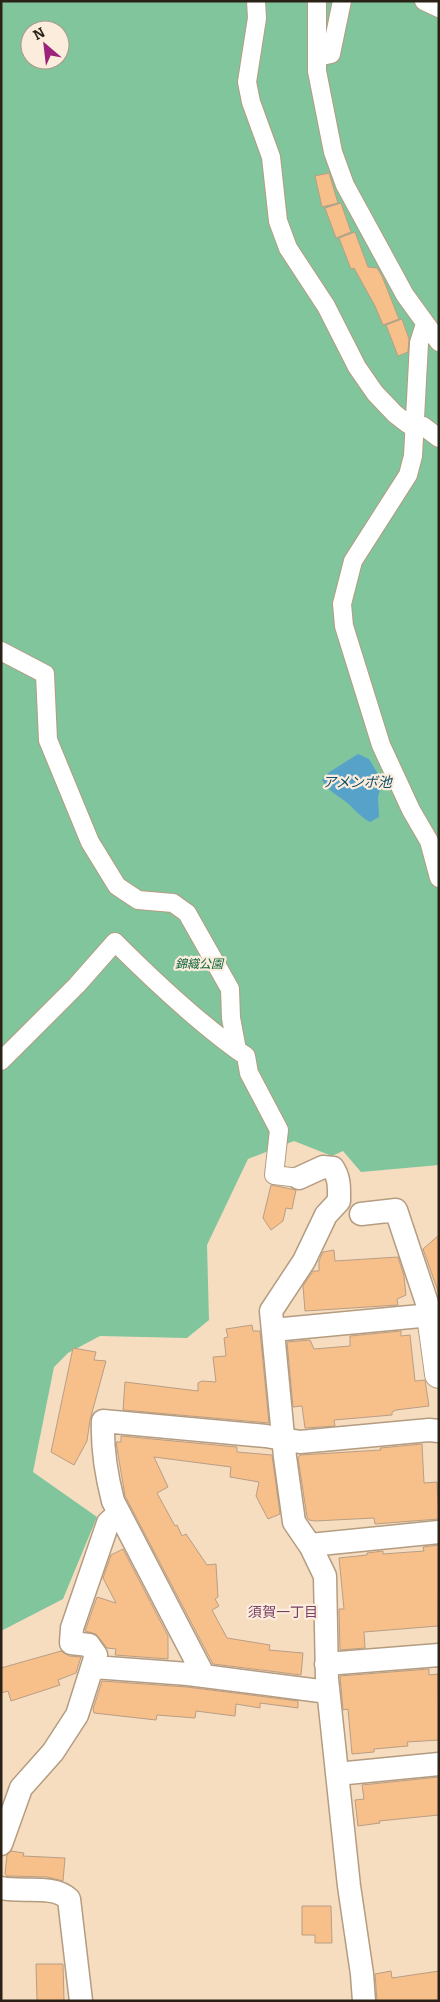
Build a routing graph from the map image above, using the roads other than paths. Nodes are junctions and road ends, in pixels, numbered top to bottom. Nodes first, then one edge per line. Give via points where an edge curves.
1 (256, 1) edge
2 (317, 1) edge
3 (342, 1) edge
4 (424, 1) edge
5 (439, 8) edge
6 (317, 57) junction
7 (432, 322) edge
8 (439, 342) edge
9 (414, 424) junction
10 (439, 438) edge
11 (1, 651) edge
12 (439, 878) edge
13 (237, 1050) junction
14 (1, 1061) edge
15 (298, 1178) joint
16 (361, 1214) dead end
17 (431, 1315) junction
18 (273, 1330) junction
19 (439, 1374) edge
20 (439, 1431) edge
21 (283, 1439) junction
22 (119, 1513) junction
23 (439, 1532) edge
24 (310, 1545) junction
25 (439, 1655) edge
26 (326, 1664) junction
27 (94, 1667) junction
28 (204, 1676) junction
29 (328, 1692) junction
30 (439, 1764) edge
31 (337, 1774) junction
32 (1, 1844) edge
33 (1, 1888) edge
34 (81, 2001) edge
35 (364, 2001) edge

1 - 9 street via 258,18 247,82 271,157 278,221 288,248 326,306 357,367 375,393 395,414 408,424
2 - 6 street
3 - 6 street via 331,54
4 - 5 street
6 - 7 street via 333,152 345,185 405,295
7 - 8 street
7 - 9 street via 419,343
9 - 10 street via 424,426
9 - 12 street via 413,456 408,475 353,561 342,604 344,626 381,745 429,841
11 - 13 street via 45,674 48,740 90,842 118,886 138,900 173,903 188,913 230,989
13 - 14 street via 200,1023 115,942
13 - 15 street via 246,1056 249,1072 279,1130 274,1175
15 - 18 street via 323,1167 333,1168 338,1176 339,1201 326,1214 304,1261 271,1311
16 - 17 street via 396,1210
17 - 18 street
17 - 19 street
18 - 21 street
20 - 21 street via 300,1442
21 - 22 street via 103,1421 107,1479
21 - 24 street via 294,1522
22 - 27 street via 108,1523 72,1628 71,1643 89,1645 96,1655
22 - 28 street
23 - 24 street
24 - 26 street via 325,1576
25 - 26 street
26 - 29 street
27 - 28 street
27 - 32 street via 77,1715 53,1752 22,1788
28 - 29 street
29 - 31 street
30 - 31 street
31 - 35 street
33 - 34 street via 54,1891 69,1899

